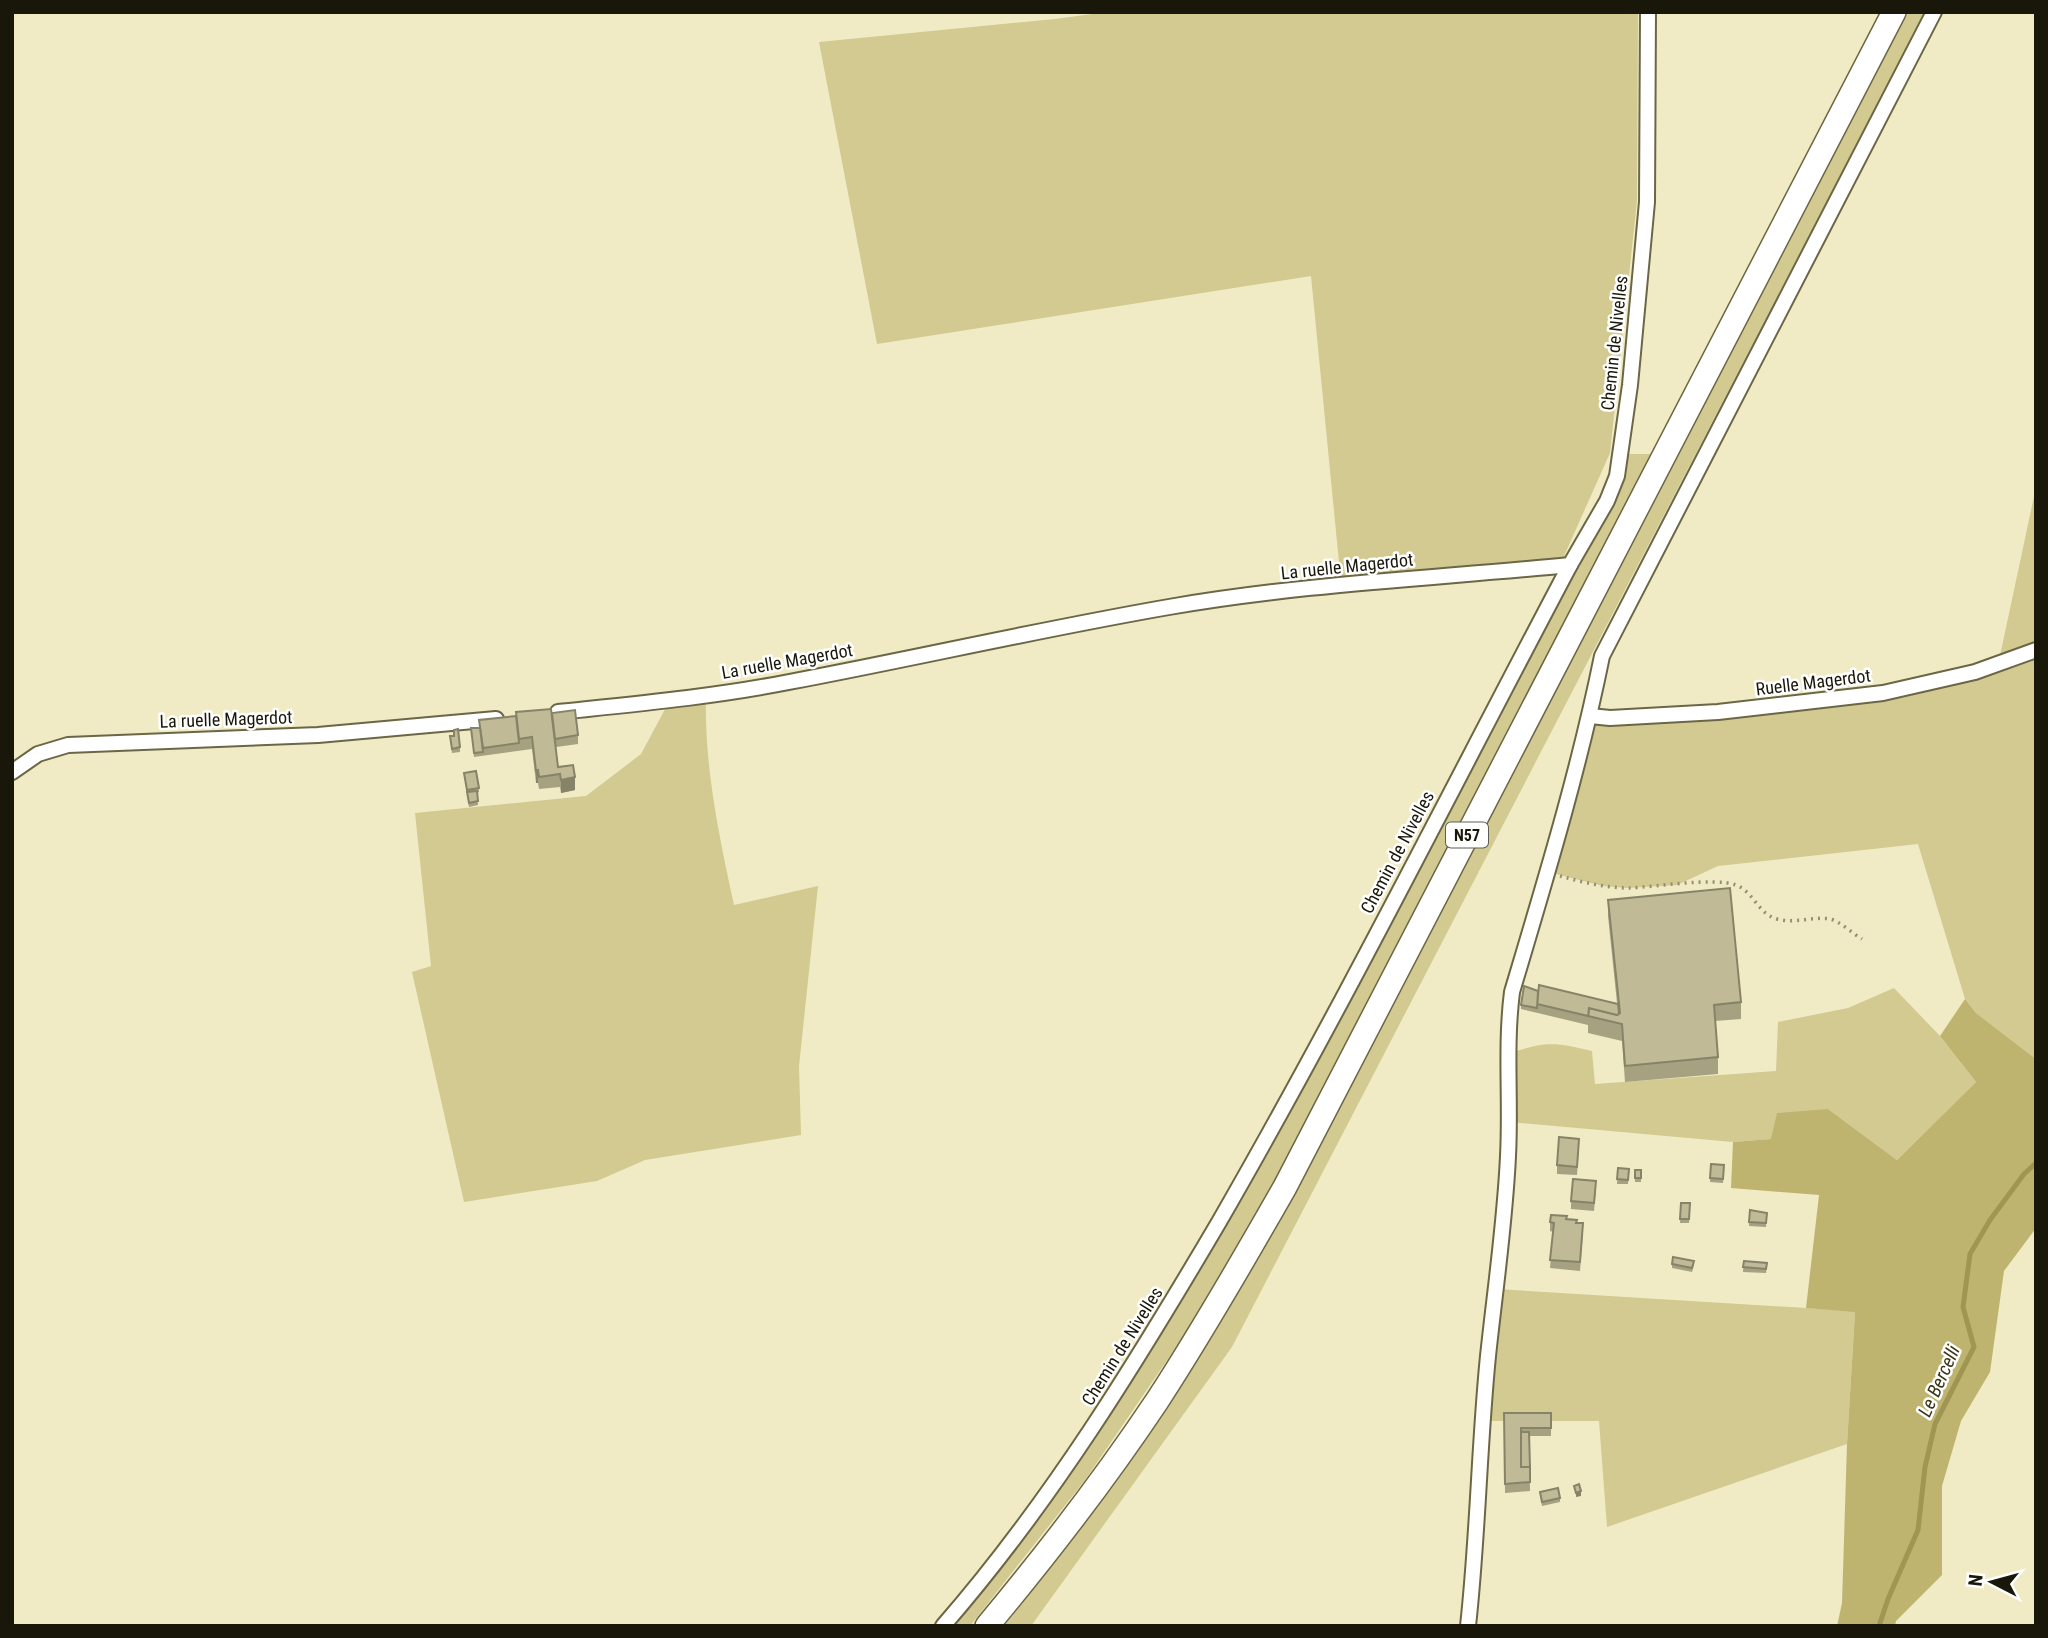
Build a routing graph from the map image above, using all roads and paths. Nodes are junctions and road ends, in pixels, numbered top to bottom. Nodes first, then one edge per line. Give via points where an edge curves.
1 (1648, 12) edge
2 (1894, 12) edge
3 (1934, 12) edge
4 (1570, 565) junction
5 (2036, 650) edge
6 (545, 714) edge
7 (1590, 716) junction
8 (517, 717) edge
9 (12, 772) edge
10 (1548, 872) junction
11 (1861, 939) dead end
12 (943, 1626) edge
13 (987, 1626) edge
14 (1468, 1626) edge

1 - 4 street, Chemin de Nivelles via 1647,202 1630,385 1617,476
2 - 13 highway, N57 via 1279,1198 1156,1402
3 - 7 street via 1602,656
4 - 6 street, La ruelle Magerdot via 1219,599 1008,636 788,682
4 - 12 street, Chemin de Nivelles via 1263,1145 1132,1368 1067,1467
5 - 7 street, Ruelle Magerdot via 1975,672 1883,692 1718,712
7 - 10 street
8 - 9 street, La ruelle Magerdot via 318,735 68,745 37,754
10 - 11 path via 1627,888 1737,886 1773,918 1792,922 1831,919
10 - 14 street via 1512,992 1508,1025 1508,1156

